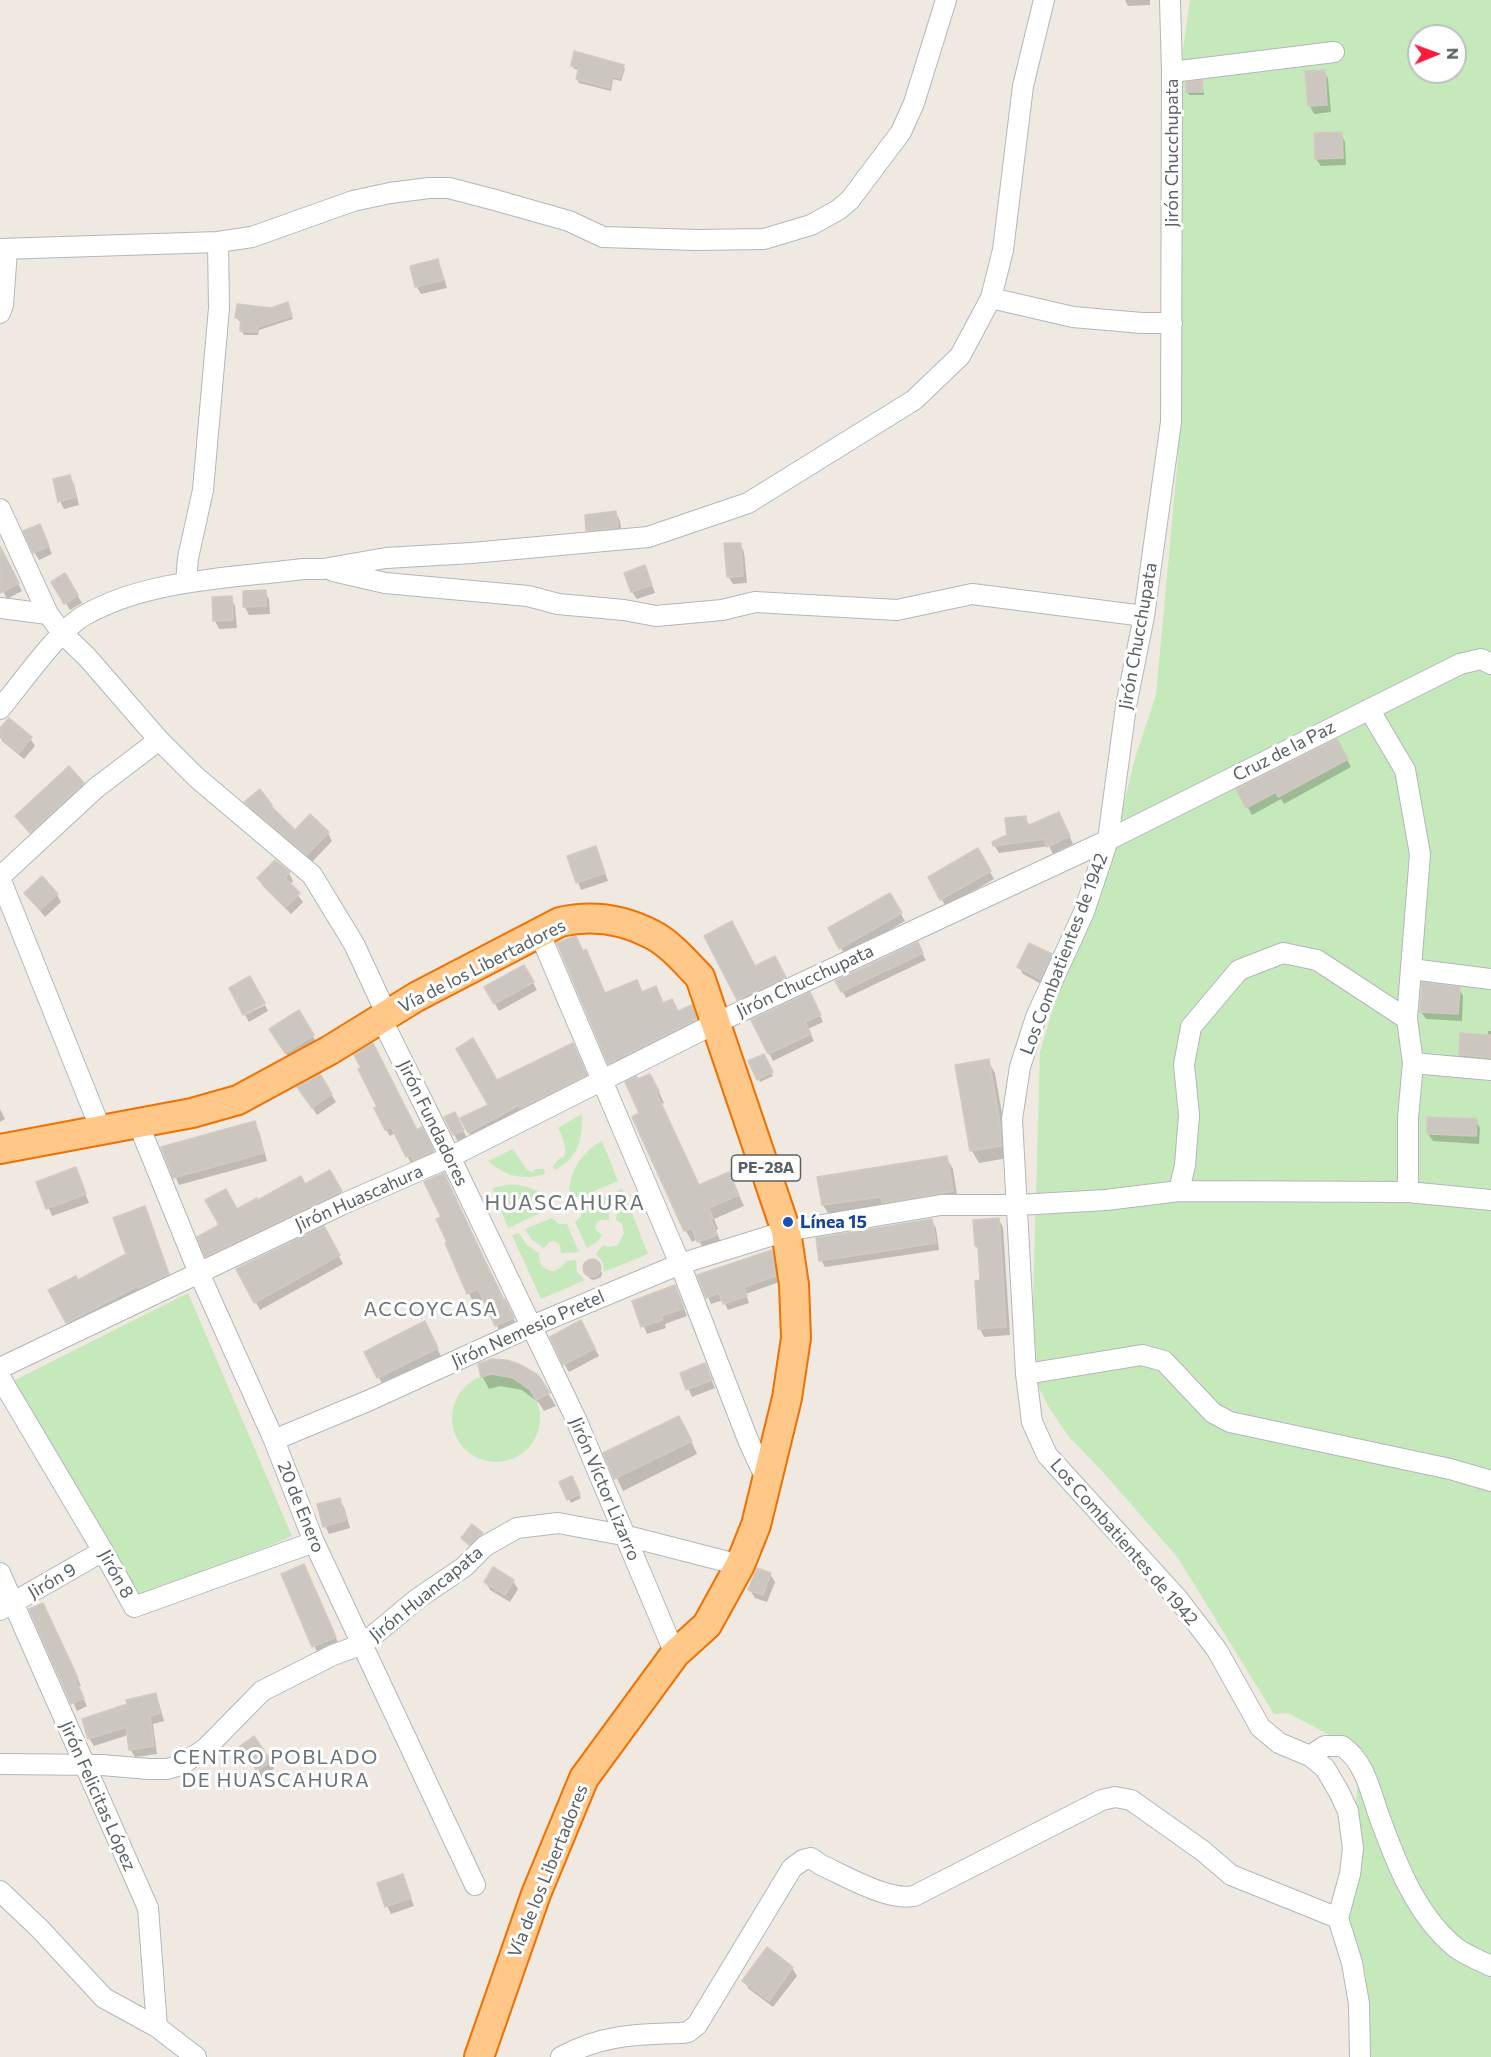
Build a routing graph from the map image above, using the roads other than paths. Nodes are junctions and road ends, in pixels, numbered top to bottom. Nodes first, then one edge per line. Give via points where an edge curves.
1 (946, 0) edge
2 (1044, 0) edge
3 (1170, 0) edge
4 (1334, 52) dead end
5 (1172, 72) junction
6 (218, 242) junction
7 (3, 249) edge
8 (991, 298) junction
9 (0, 313) edge
10 (1172, 323) junction
11 (0, 509) edge
12 (323, 569) junction
13 (186, 584) junction
14 (0, 608) edge
15 (48, 614) junction
16 (1144, 616) junction
17 (63, 634) junction
18 (1491, 664) edge
19 (1369, 709) junction
20 (0, 710) edge
21 (159, 740) junction
22 (1108, 840) junction
23 (0, 878) edge
24 (539, 932) junction
25 (1411, 969) junction
26 (1491, 979) edge
27 (384, 1017) junction
28 (1407, 1019) junction
29 (716, 1023) junction
30 (1413, 1063) junction
31 (1491, 1070) edge
32 (602, 1080) junction
33 (138, 1123) junction
34 (101, 1130) junction
35 (0, 1149) edge
36 (450, 1156) junction
37 (1179, 1191) junction
38 (1408, 1192) junction
39 (1491, 1200) edge
40 (1018, 1205) junction
41 (786, 1231) junction
42 (680, 1264) junction
43 (199, 1273) junction
44 (532, 1326) junction
45 (0, 1368) edge
46 (1026, 1374) junction
47 (0, 1377) edge
48 (274, 1440) junction
49 (767, 1481) junction
50 (1491, 1481) edge
51 (623, 1535) junction
52 (314, 1542) junction
53 (103, 1551) junction
54 (740, 1565) junction
55 (0, 1574) edge
56 (6, 1607) edge
57 (363, 1644) junction
58 (675, 1654) junction
59 (1310, 1755) junction
60 (0, 1764) edge
61 (84, 1764) junction
62 (475, 1885) dead end
63 (0, 1891) edge
64 (1338, 1918) junction
65 (1491, 1966) edge
66 (157, 2027) junction
67 (196, 2057) edge
68 (478, 2057) edge
69 (561, 2057) edge
70 (1360, 2057) edge

1 - 6 street via 901,132 850,200 811,225 764,239 603,237 569,221 495,200 449,188 429,188 353,201 252,237
2 - 8 street via 1023,86 1004,249
3 - 5 street, Jirón Chucchupata
4 - 5 street
5 - 10 street, Jirón Chucchupata
6 - 7 street
6 - 13 street via 219,308 203,490
7 - 9 street
8 - 10 street via 1073,317
8 - 12 street via 960,356 914,400 748,503 648,537 386,558
10 - 16 street, Jirón Chucchupata via 1171,423
11 - 15 street, Jirón Fundadores
12 - 13 street
12 - 16 street via 385,583 528,596 558,604 656,616 722,610 755,602 897,610 972,594
13 - 17 street via 136,593 84,615
14 - 15 street
15 - 17 street, Jirón Fundadores
16 - 22 street, Jirón Chucchupata via 1126,706
17 - 20 street
17 - 21 street, Jirón Fundadores
18 - 19 street, Cruz de la Paz via 1481,659 1460,664
19 - 22 street, Cruz de la Paz
19 - 25 street via 1405,770 1420,854
21 - 23 street via 96,788
21 - 27 street, Jirón Fundadores via 196,777 312,875 354,944
22 - 29 street, Jirón Chucchupata
22 - 40 street, Los Combatientes de 1942 via 1084,912 1036,1017 1020,1067 1012,1119
23 - 34 street
24 - 27 highway, Vía de los Libertadores / PE-28A
24 - 29 highway, Vía de los Libertadores / PE-28A via 582,917 613,920 652,934 700,978
24 - 32 street
25 - 26 street
25 - 28 street
27 - 33 highway, Vía de los Libertadores / PE-28A via 238,1100
27 - 36 street, Jirón Fundadores
28 - 30 street
28 - 37 street via 1317,960 1283,953 1239,970 1191,1027 1184,1065 1189,1115
29 - 32 street, Jirón Huascahura
29 - 41 highway, Vía de los Libertadores / PE-28A
30 - 31 street
30 - 38 street
32 - 36 street, Jirón Huascahura
32 - 42 street
33 - 34 highway, Vía de los Libertadores / PE-28A
33 - 43 street, 20 de Enero
34 - 35 highway, Vía de los Libertadores / PE-28A
36 - 43 street, Jirón Huascahura
36 - 44 street, Jirón Fundadores
37 - 38 street, Jirón Nemesio Pretel
37 - 40 street, Jirón Nemesio Pretel
38 - 39 street, Jirón Nemesio Pretel
40 - 41 street, Jirón Nemesio Pretel via 941,1205
40 - 46 street, Los Combatientes de 1942
41 - 42 street, Jirón Nemesio Pretel
41 - 49 highway, Vía de los Libertadores / PE-28A via 794,1285 795,1338 787,1398
42 - 44 street, Jirón Nemesio Pretel
42 - 49 street
43 - 45 street, Jirón Huascahura
43 - 48 street, 20 de Enero
44 - 48 street, Jirón Nemesio Pretel
44 - 51 street, Jirón Víctor Lizarro via 575,1417
46 - 50 street via 1142,1355 1154,1357 1164,1361 1214,1413 1230,1422
46 - 59 street, Los Combatientes de 1942 via 1032,1422 1047,1455 1178,1599 1217,1650 1260,1727 1279,1743
47 - 53 street, Jirón 8
48 - 52 street, 20 de Enero
49 - 54 highway, Vía de los Libertadores / PE-28A
51 - 54 street, Jirón Huancapata
51 - 57 street, Jirón Huancapata via 558,1523 517,1528 485,1546 464,1567 417,1599
51 - 58 street, Jirón Víctor Lizarro
52 - 53 street, Jirón 8 via 134,1607
52 - 57 street, 20 de Enero
53 - 56 street, Jirón 9
54 - 58 highway, Vía de los Libertadores / PE-28A via 707,1625
55 - 56 street, Jirón Felicitas López
56 - 61 street, Jirón Felicitas López
57 - 61 street, Jirón Huancapata via 262,1691 206,1748 181,1765 149,1769
57 - 62 street, 20 de Enero
58 - 68 highway, Vía de los Libertadores / PE-28A via 584,1779 536,1894
59 - 64 street, Los Combatientes de 1942 via 1325,1768 1348,1810 1353,1848
59 - 65 street via 1324,1746 1342,1746 1356,1759 1398,1867 1436,1930 1457,1949
60 - 61 street, Jirón Huancapata
61 - 66 street, Jirón Felicitas López via 148,1908
63 - 66 street via 104,1998
64 - 69 street via 1231,1875 1131,1800 1115,1797 1102,1800 914,1896 890,1895 811,1858 802,1860 792,1868 698,2025 681,2033 616,2036
64 - 70 street via 1359,2004
66 - 67 street

